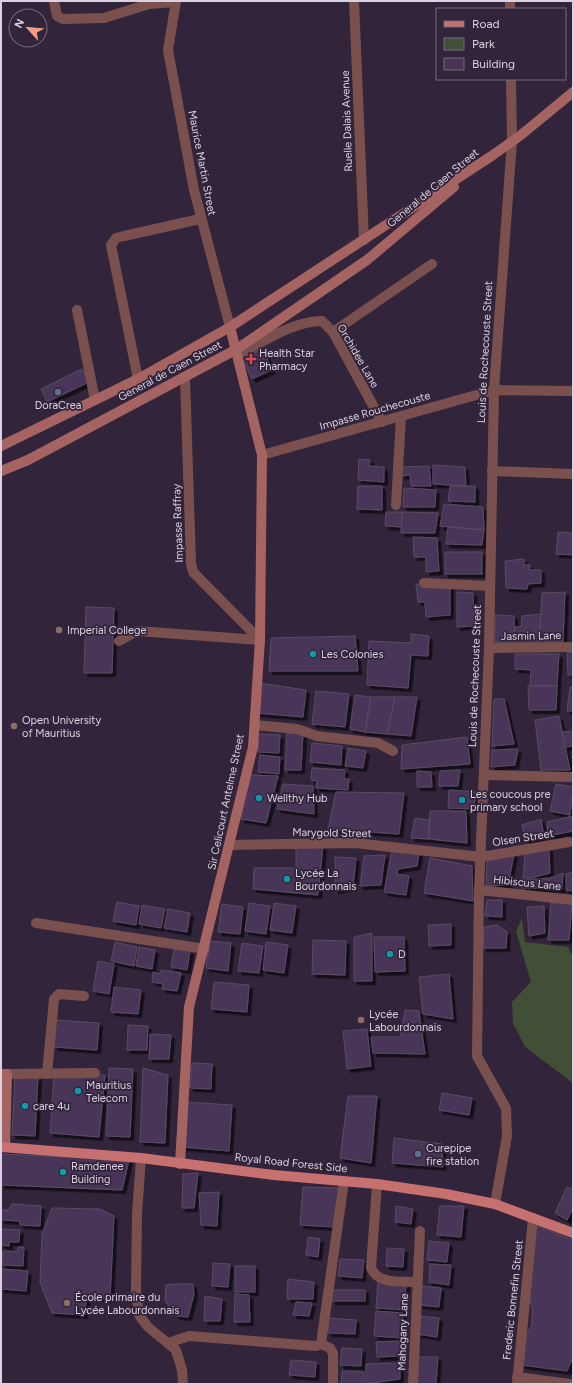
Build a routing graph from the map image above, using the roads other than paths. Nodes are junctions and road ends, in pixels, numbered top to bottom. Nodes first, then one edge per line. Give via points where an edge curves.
1 (54, 1) edge
2 (176, 1) edge
3 (354, 1) edge
4 (511, 80) edge
5 (573, 92) edge
6 (512, 141) junction
7 (493, 155) junction
8 (200, 219) junction
9 (364, 240) junction
10 (432, 264) dead end
11 (77, 310) dead end
12 (230, 327) junction
13 (333, 332) junction
14 (237, 352) junction
15 (186, 378) junction
16 (138, 379) junction
17 (494, 390) junction
18 (573, 391) edge
19 (95, 400) junction
20 (401, 417) junction
21 (382, 422) junction
22 (1, 446) edge
23 (262, 455) junction
24 (1, 471) edge
25 (492, 471) junction
26 (573, 474) edge
27 (396, 505) dead end
28 (424, 583) dead end
29 (490, 586) junction
30 (260, 640) junction
31 (119, 641) dead end
32 (573, 647) edge
33 (489, 648) junction
34 (255, 725) junction
35 (393, 751) dead end
36 (485, 775) junction
37 (573, 777) edge
38 (569, 842) dead end
39 (230, 845) junction
40 (481, 857) junction
41 (479, 890) junction
42 (573, 900) edge
43 (36, 923) dead end
44 (205, 949) junction
45 (84, 996) dead end
46 (95, 1073) dead end
47 (4, 1074) edge
48 (47, 1074) junction
49 (3, 1147) edge
50 (141, 1158) junction
51 (180, 1164) junction
52 (344, 1181) junction
53 (376, 1184) junction
54 (495, 1204) junction
55 (533, 1218) junction
56 (420, 1231) dead end
57 (573, 1233) edge
58 (417, 1282) junction
59 (168, 1344) junction
60 (321, 1344) junction
61 (517, 1381) edge
62 (182, 1384) edge
63 (333, 1384) edge
64 (413, 1384) edge
65 (570, 1384) edge

1 - 2 street via 57,16 64,19 104,18 149,4
2 - 8 street, Maurice Martin Street via 168,50
3 - 9 street, Ruelle Dalais Avenue
4 - 6 street, Louis de Rochecouste Street
5 - 6 street
6 - 7 street
6 - 17 street, Louis de Rochecouste Street
7 - 9 street, General de Caen Street
7 - 14 street, General de Caen Street via 367,260
8 - 12 street, Maurice Martin Street
8 - 16 street via 120,237 111,245
9 - 12 street, General de Caen Street
10 - 13 street
11 - 19 street
12 - 14 street, Sir Celicourt Antelme Street
12 - 16 street, General de Caen Street
13 - 14 street, Orchidee Lane via 322,321 310,321
13 - 21 street, Orchidee Lane
14 - 15 street, General de Caen Street
14 - 23 street, Sir Celicourt Antelme Street
15 - 24 street, General de Caen Street via 28,460
15 - 30 street, Impasse Raffray via 191,563 194,572
16 - 19 street, General de Caen Street
17 - 18 street, Impasse Rouchecouste
17 - 20 street, Impasse Rouchecouste
17 - 25 street, Louis de Rochecouste Street
19 - 22 street, General de Caen Street
20 - 21 street, Impasse Rouchecouste
20 - 27 street
21 - 23 street, Impasse Rouchecouste
23 - 30 street, Sir Celicourt Antelme Street
25 - 26 street
25 - 29 street, Louis de Rochecouste Street
28 - 29 street
29 - 33 street, Louis de Rochecouste Street
30 - 31 street via 137,631
30 - 34 street, Sir Celicourt Antelme Street
32 - 33 street, Jasmin Lane
33 - 36 street, Louis de Rochecouste Street
34 - 35 street via 297,729 318,736 378,743
34 - 39 street, Sir Celicourt Antelme Street via 253,747
36 - 37 street
36 - 40 street, Louis de Rochecouste Street
38 - 40 street, Olsen Street
39 - 40 street, Marygold Street via 355,843
39 - 44 street, Sir Celicourt Antelme Street
40 - 41 street, Louis de Rochecouste Street
41 - 42 street, Hibiscus Lane
41 - 54 street, Louis de Rochecouste Street via 477,1056 506,1108 507,1136
43 - 44 street
44 - 51 street, Sir Celicourt Antelme Street via 189,1007
45 - 48 street via 59,994 54,999
46 - 48 street
47 - 48 street
47 - 49 street
49 - 50 main road, Royal Road Forest Side
50 - 51 main road, Royal Road Forest Side
50 - 59 street via 136,1291 139,1315 148,1327
51 - 52 main road, Royal Road Forest Side
52 - 53 main road, Royal Road Forest Side
52 - 60 street
53 - 54 main road, Royal Road Forest Side
53 - 58 street via 371,1268 379,1279
54 - 55 main road, Royal Road Forest Side
55 - 57 main road, Royal Road Forest Side
55 - 61 street, Frederic Bonnefin Street
56 - 58 street, Mahogany Lane
58 - 64 street, Mahogany Lane
59 - 60 street via 189,1336 316,1346
59 - 62 street via 176,1350 182,1370
60 - 63 street via 330,1348 333,1353
61 - 65 street

